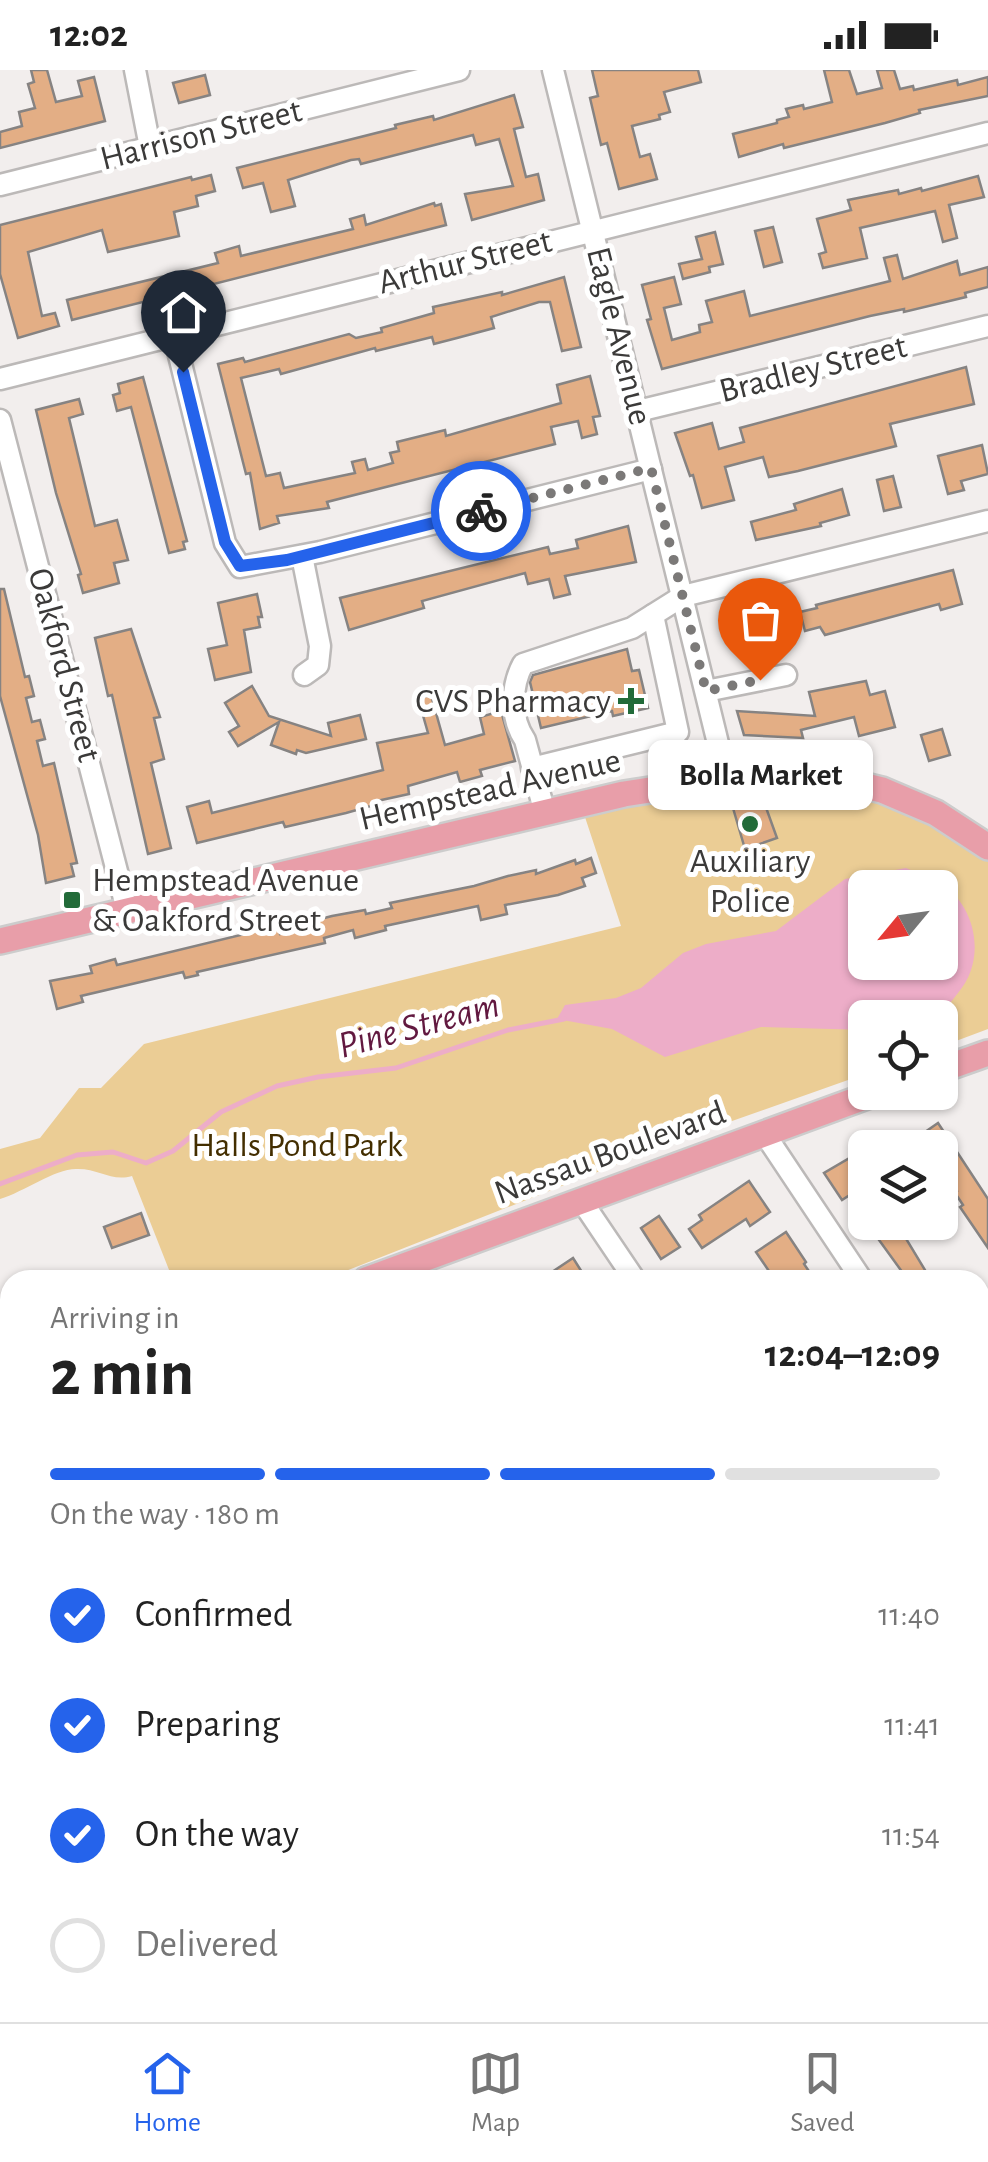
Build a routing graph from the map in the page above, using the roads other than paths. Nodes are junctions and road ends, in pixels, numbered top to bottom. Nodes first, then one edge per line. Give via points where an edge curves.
1 (134, 70) edge
2 (459, 70) edge
3 (553, 70) edge
4 (988, 133) edge
5 (150, 147) junction
6 (0, 186) edge
7 (592, 230) junction
8 (988, 326) edge
9 (174, 335) junction
10 (0, 380) edge
11 (638, 411) junction
12 (0, 420) edge
13 (651, 468) junction
14 (988, 521) edge
15 (302, 556) junction
16 (683, 596) junction
17 (653, 615) junction
18 (304, 675) dead end
19 (786, 675) dead end
20 (706, 691) junction
21 (532, 768) junction
22 (726, 776) junction
23 (545, 813) junction
24 (988, 847) edge
25 (128, 910) junction
26 (0, 942) edge
27 (988, 1053) edge
28 (958, 1064) edge
29 (848, 1103) edge
30 (764, 1134) junction
31 (581, 1200) junction
32 (414, 1270) edge
33 (628, 1270) edge
34 (855, 1270) edge

1 - 5 street
2 - 5 street, Harrison Street
3 - 7 street, Eagle Avenue
4 - 7 street, Arthur Street
5 - 6 street, Harrison Street
7 - 9 street, Arthur Street
7 - 11 street, Eagle Avenue
8 - 11 street, Bradley Street
9 - 10 street, Arthur Street
9 - 15 street via 231,556 251,567
11 - 13 street, Eagle Avenue
12 - 25 street, Oakford Street
13 - 15 street
13 - 16 street, Eagle Avenue
14 - 16 street
15 - 18 street via 320,646 318,665
16 - 17 street
16 - 20 street, Eagle Avenue
17 - 21 street via 522,664 512,683
17 - 21 street via 678,732
19 - 20 street
20 - 22 street, Eagle Avenue
21 - 23 street
22 - 23 main road, Hempstead Avenue
22 - 24 main road, Hempstead Avenue via 824,776 882,790 936,813
23 - 25 main road, Hempstead Avenue
25 - 26 main road, Hempstead Avenue
27 - 28 main road
29 - 30 main road, Nassau Boulevard
30 - 31 main road, Nassau Boulevard
30 - 34 street
31 - 32 main road, Nassau Boulevard
31 - 33 street

